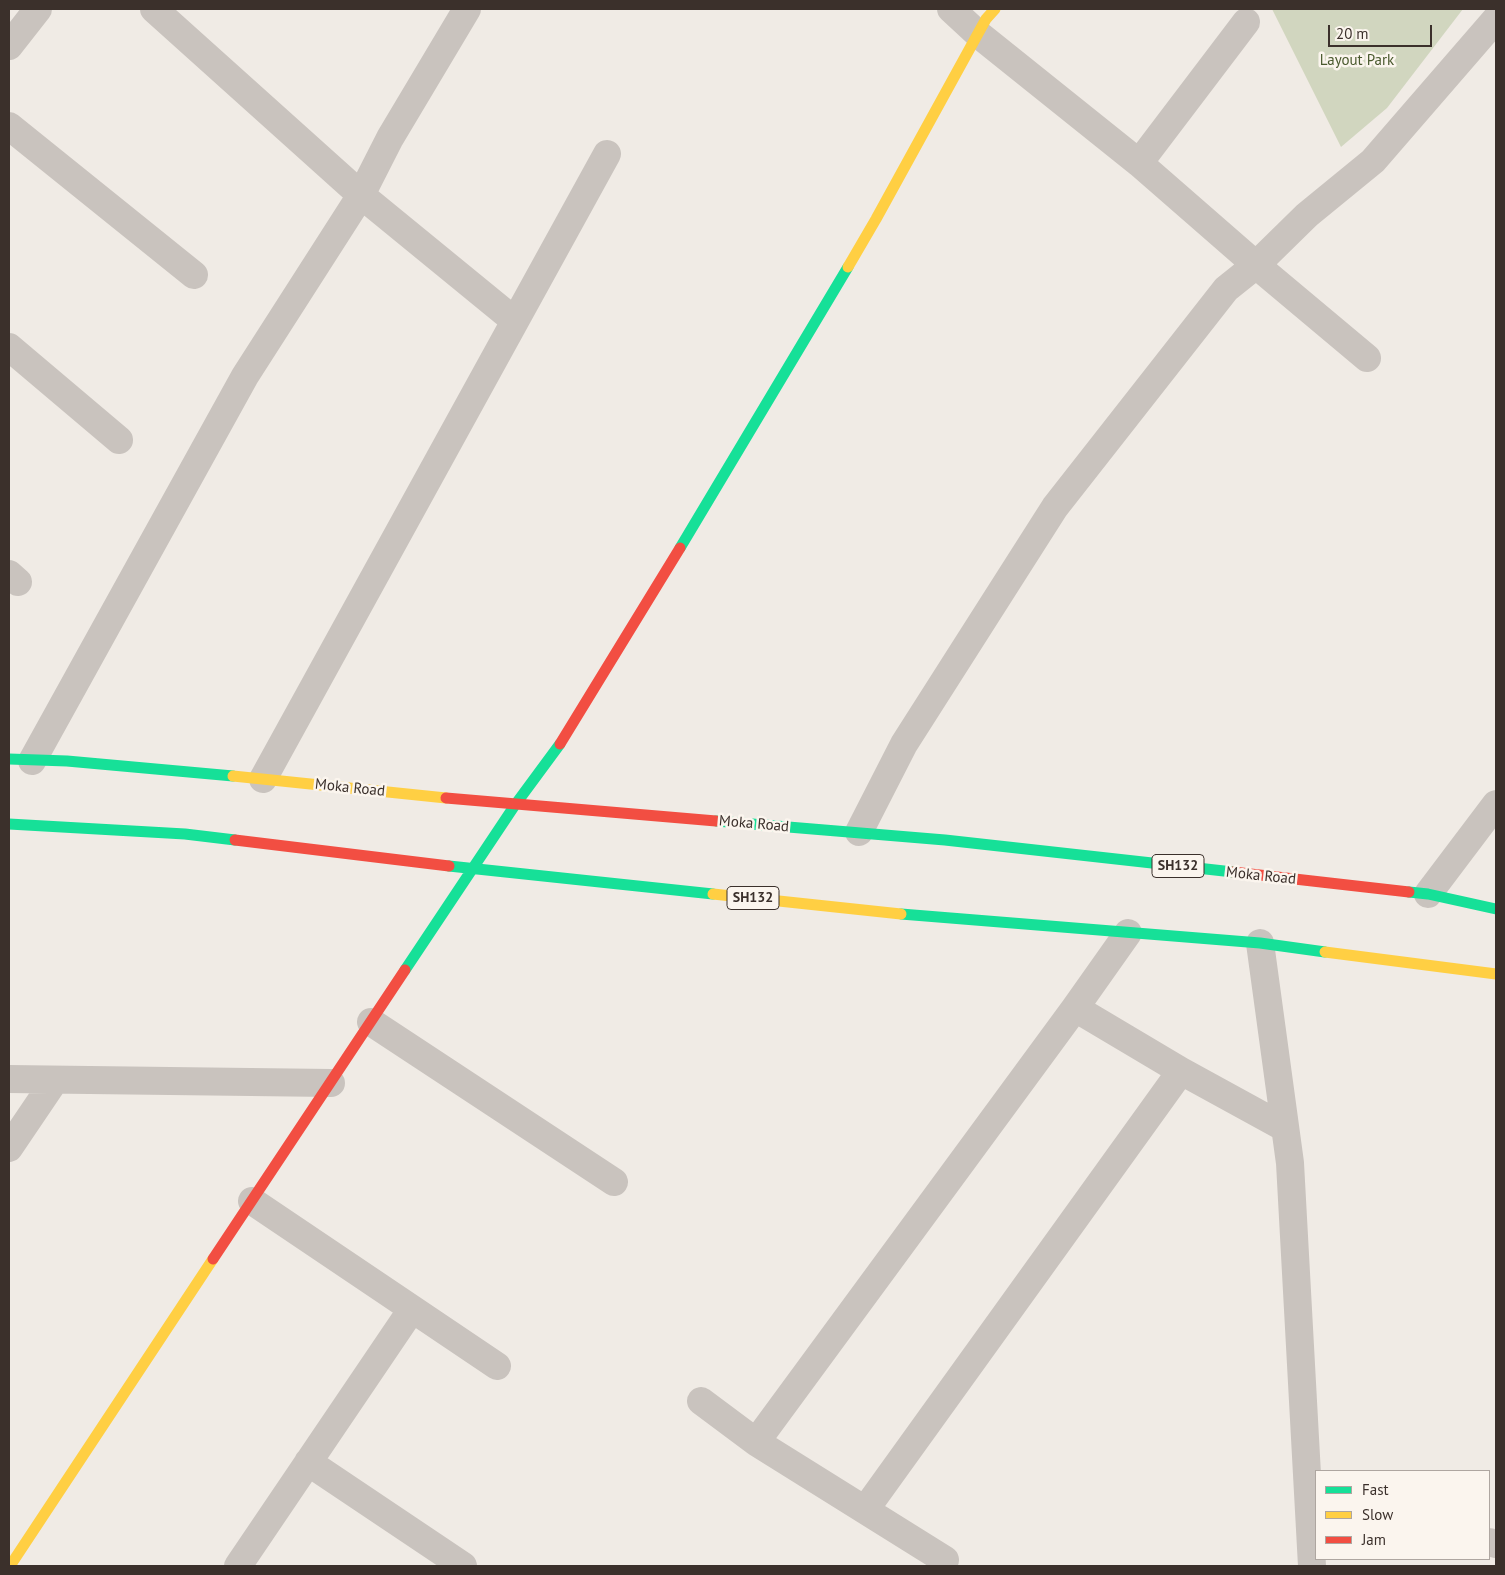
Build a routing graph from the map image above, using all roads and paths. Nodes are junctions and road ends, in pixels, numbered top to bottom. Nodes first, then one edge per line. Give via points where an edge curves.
1 (38, 9) edge
2 (154, 9) edge
3 (466, 9) edge
4 (951, 9) edge
5 (995, 9) edge
6 (1496, 19) edge
7 (1246, 22) dead end
8 (978, 34) junction
9 (9, 46) edge
10 (9, 126) edge
11 (607, 154) dead end
12 (1139, 163) junction
13 (361, 195) junction
14 (1256, 265) junction
15 (194, 274) dead end
16 (515, 321) junction
17 (9, 347) edge
18 (1367, 358) dead end
19 (119, 440) dead end
20 (20, 760) edge
21 (263, 778) junction
22 (1496, 804) edge
23 (515, 805) junction
24 (9, 824) edge
25 (859, 832) junction
26 (472, 869) junction
27 (1428, 894) junction
28 (1496, 909) edge
29 (1128, 933) junction
30 (1260, 943) junction
31 (1496, 974) edge
32 (1075, 1008) junction
33 (371, 1022) junction
34 (1181, 1071) junction
35 (9, 1079) edge
36 (55, 1080) junction
37 (331, 1083) junction
38 (1285, 1128) junction
39 (9, 1148) edge
40 (614, 1182) dead end
41 (252, 1201) junction
42 (412, 1309) junction
43 (497, 1366) dead end
44 (701, 1401) dead end
45 (756, 1442) junction
46 (308, 1462) junction
47 (866, 1510) junction
48 (945, 1560) dead end
49 (10, 1566) edge
50 (238, 1566) edge
51 (463, 1566) edge
52 (1312, 1566) edge

1 - 9 street
2 - 13 street
3 - 13 street via 390,138
4 - 8 street
5 - 8 main road
6 - 14 street via 1373,162 1308,215
7 - 12 street
8 - 12 street
8 - 23 main road via 876,219 713,494 556,750
10 - 15 street
11 - 16 street
12 - 14 street
13 - 16 street
13 - 20 street via 245,376
14 - 18 street
14 - 25 street via 1226,289 1056,507 904,744
16 - 21 street
17 - 19 street
20 - 21 main road, Moka Road / SH132
21 - 23 main road, Moka Road / SH132
22 - 27 street
23 - 25 main road, Moka Road / SH132
23 - 26 main road
24 - 26 main road, SH132 via 185,834
25 - 27 main road, Moka Road / SH132
26 - 29 main road, SH132 via 946,919
26 - 33 main road
27 - 28 main road, Moka Road / SH132
29 - 30 main road, SH132
29 - 32 street
30 - 31 main road, SH132
30 - 38 street
32 - 34 street
32 - 45 street
33 - 37 main road
33 - 40 street
34 - 38 street
34 - 47 street
35 - 36 street
36 - 37 street
36 - 39 street
37 - 41 main road
38 - 52 street
41 - 42 street
41 - 49 main road
42 - 43 street
42 - 46 street
44 - 45 street
45 - 47 street
46 - 50 street
46 - 51 street
47 - 48 street

